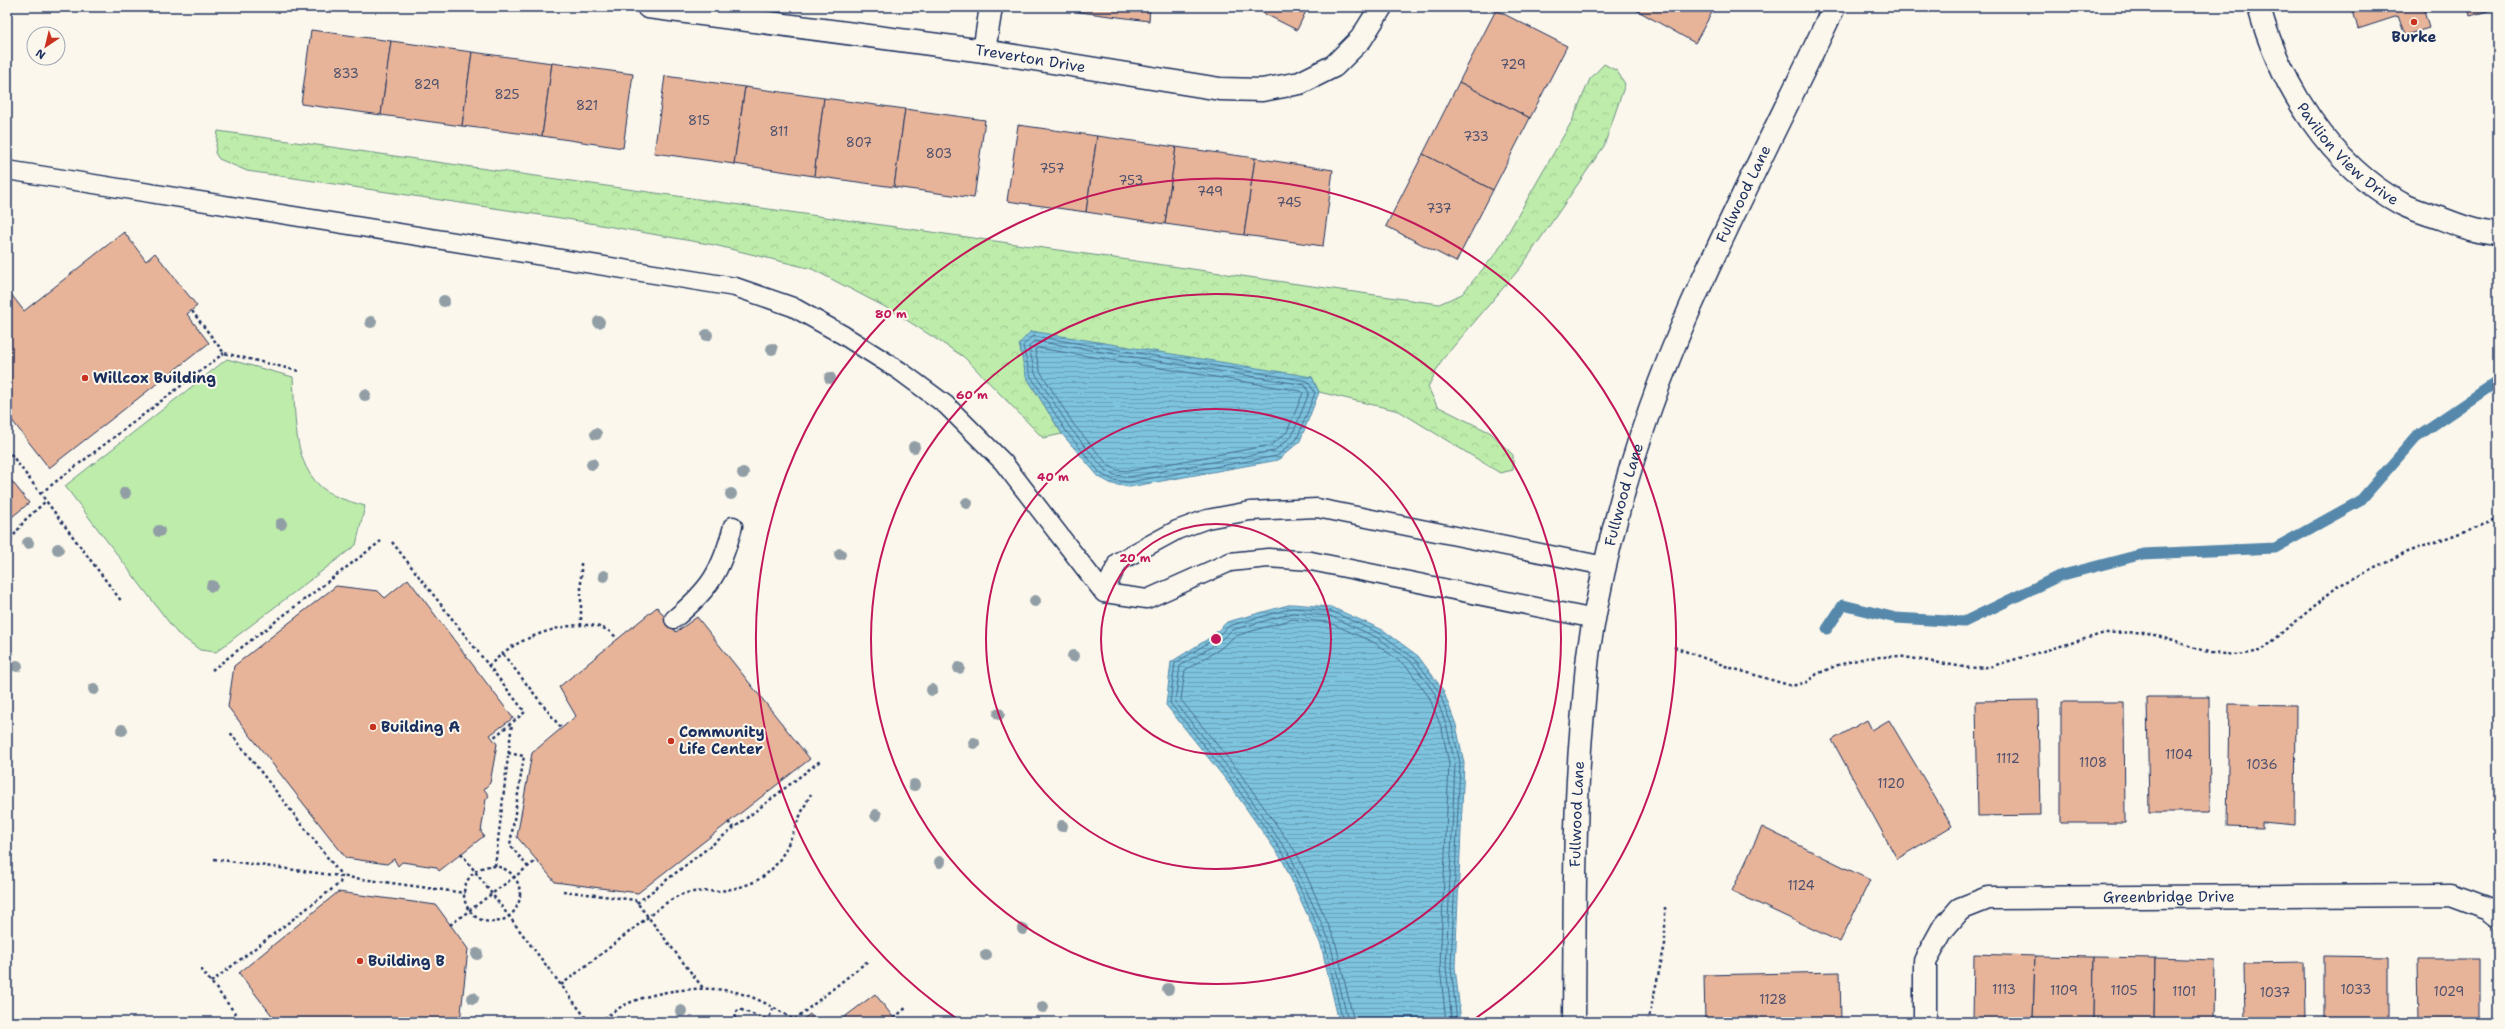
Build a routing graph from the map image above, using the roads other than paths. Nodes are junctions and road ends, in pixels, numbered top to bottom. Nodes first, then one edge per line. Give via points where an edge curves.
1 (648, 7) edge
2 (991, 7) edge
3 (1382, 7) edge
4 (1834, 7) edge
5 (2259, 7) edge
6 (984, 51) junction
7 (7, 170) edge
8 (2498, 234) edge
9 (733, 526) dead end
10 (1605, 566) junction
11 (1104, 593) junction
12 (674, 619) dead end
13 (1595, 619) junction
14 (2498, 916) edge
15 (1574, 1022) edge
16 (1925, 1022) edge

1 - 6 street, Treverton Drive
2 - 6 street
3 - 6 street, Treverton Drive via 1361,39 1334,66 1300,83 1262,90 1220,89
4 - 10 street, Fullwood Lane via 1691,308 1624,489
5 - 8 street, Pavilion View Drive via 2292,89 2324,139 2374,186 2403,204 2465,227
7 - 11 lane via 735,287 793,307 900,370 946,405 1003,462
9 - 12 lane via 726,552 714,579 694,602
10 - 11 lane via 1317,508 1286,508 1207,519 1177,530 1118,562
10 - 13 street, Fullwood Lane
11 - 13 lane via 1147,599 1230,562 1268,558 1311,561
13 - 15 street, Fullwood Lane via 1589,650 1577,772
14 - 16 street, Greenbridge Drive via 2489,909 2451,895 1988,898 1960,909 1942,930 1925,962

